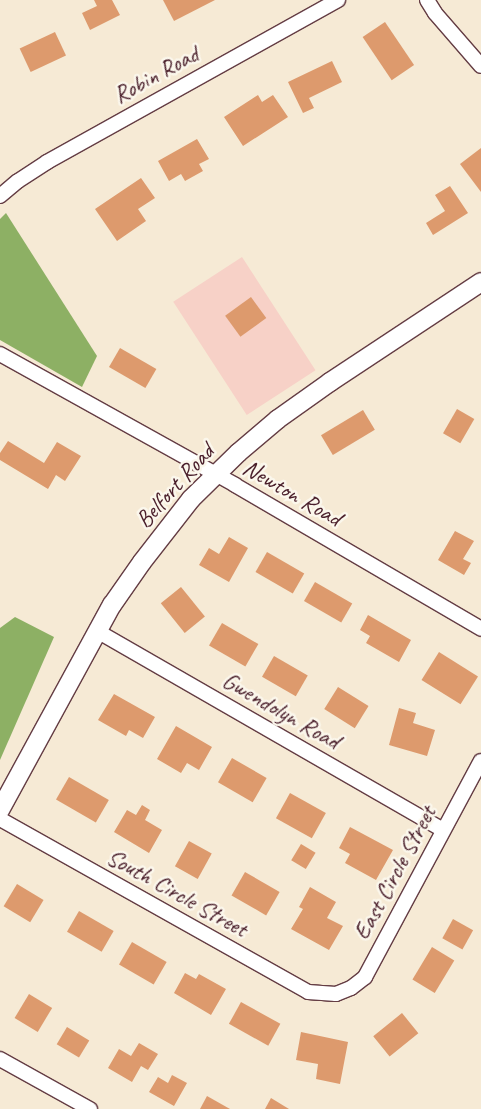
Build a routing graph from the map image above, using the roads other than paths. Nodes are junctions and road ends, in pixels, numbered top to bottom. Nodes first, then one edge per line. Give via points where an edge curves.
1 (338, 0) edge
2 (427, 0) edge
3 (481, 66) edge
4 (0, 196) edge
5 (481, 282) edge
6 (0, 354) edge
7 (215, 475) junction
8 (481, 629) edge
9 (97, 631) junction
10 (481, 761) edge
11 (0, 810) edge
12 (0, 819) edge
13 (443, 830) junction
14 (336, 994) joint
15 (0, 1059) edge
16 (84, 1108) edge

1 - 4 street, Robin Road via 47,162
2 - 3 street
5 - 7 street, Belfort Road via 278,419
6 - 7 street, Newton Road
7 - 8 street, Newton Road
7 - 9 street, Belfort Road via 153,546
9 - 11 street, Belfort Road
9 - 13 street, Gwendolyn Road
10 - 13 street, East Circle Street
12 - 14 street, South Circle Street via 308,992
13 - 14 street, East Circle Street via 365,977
15 - 16 street

